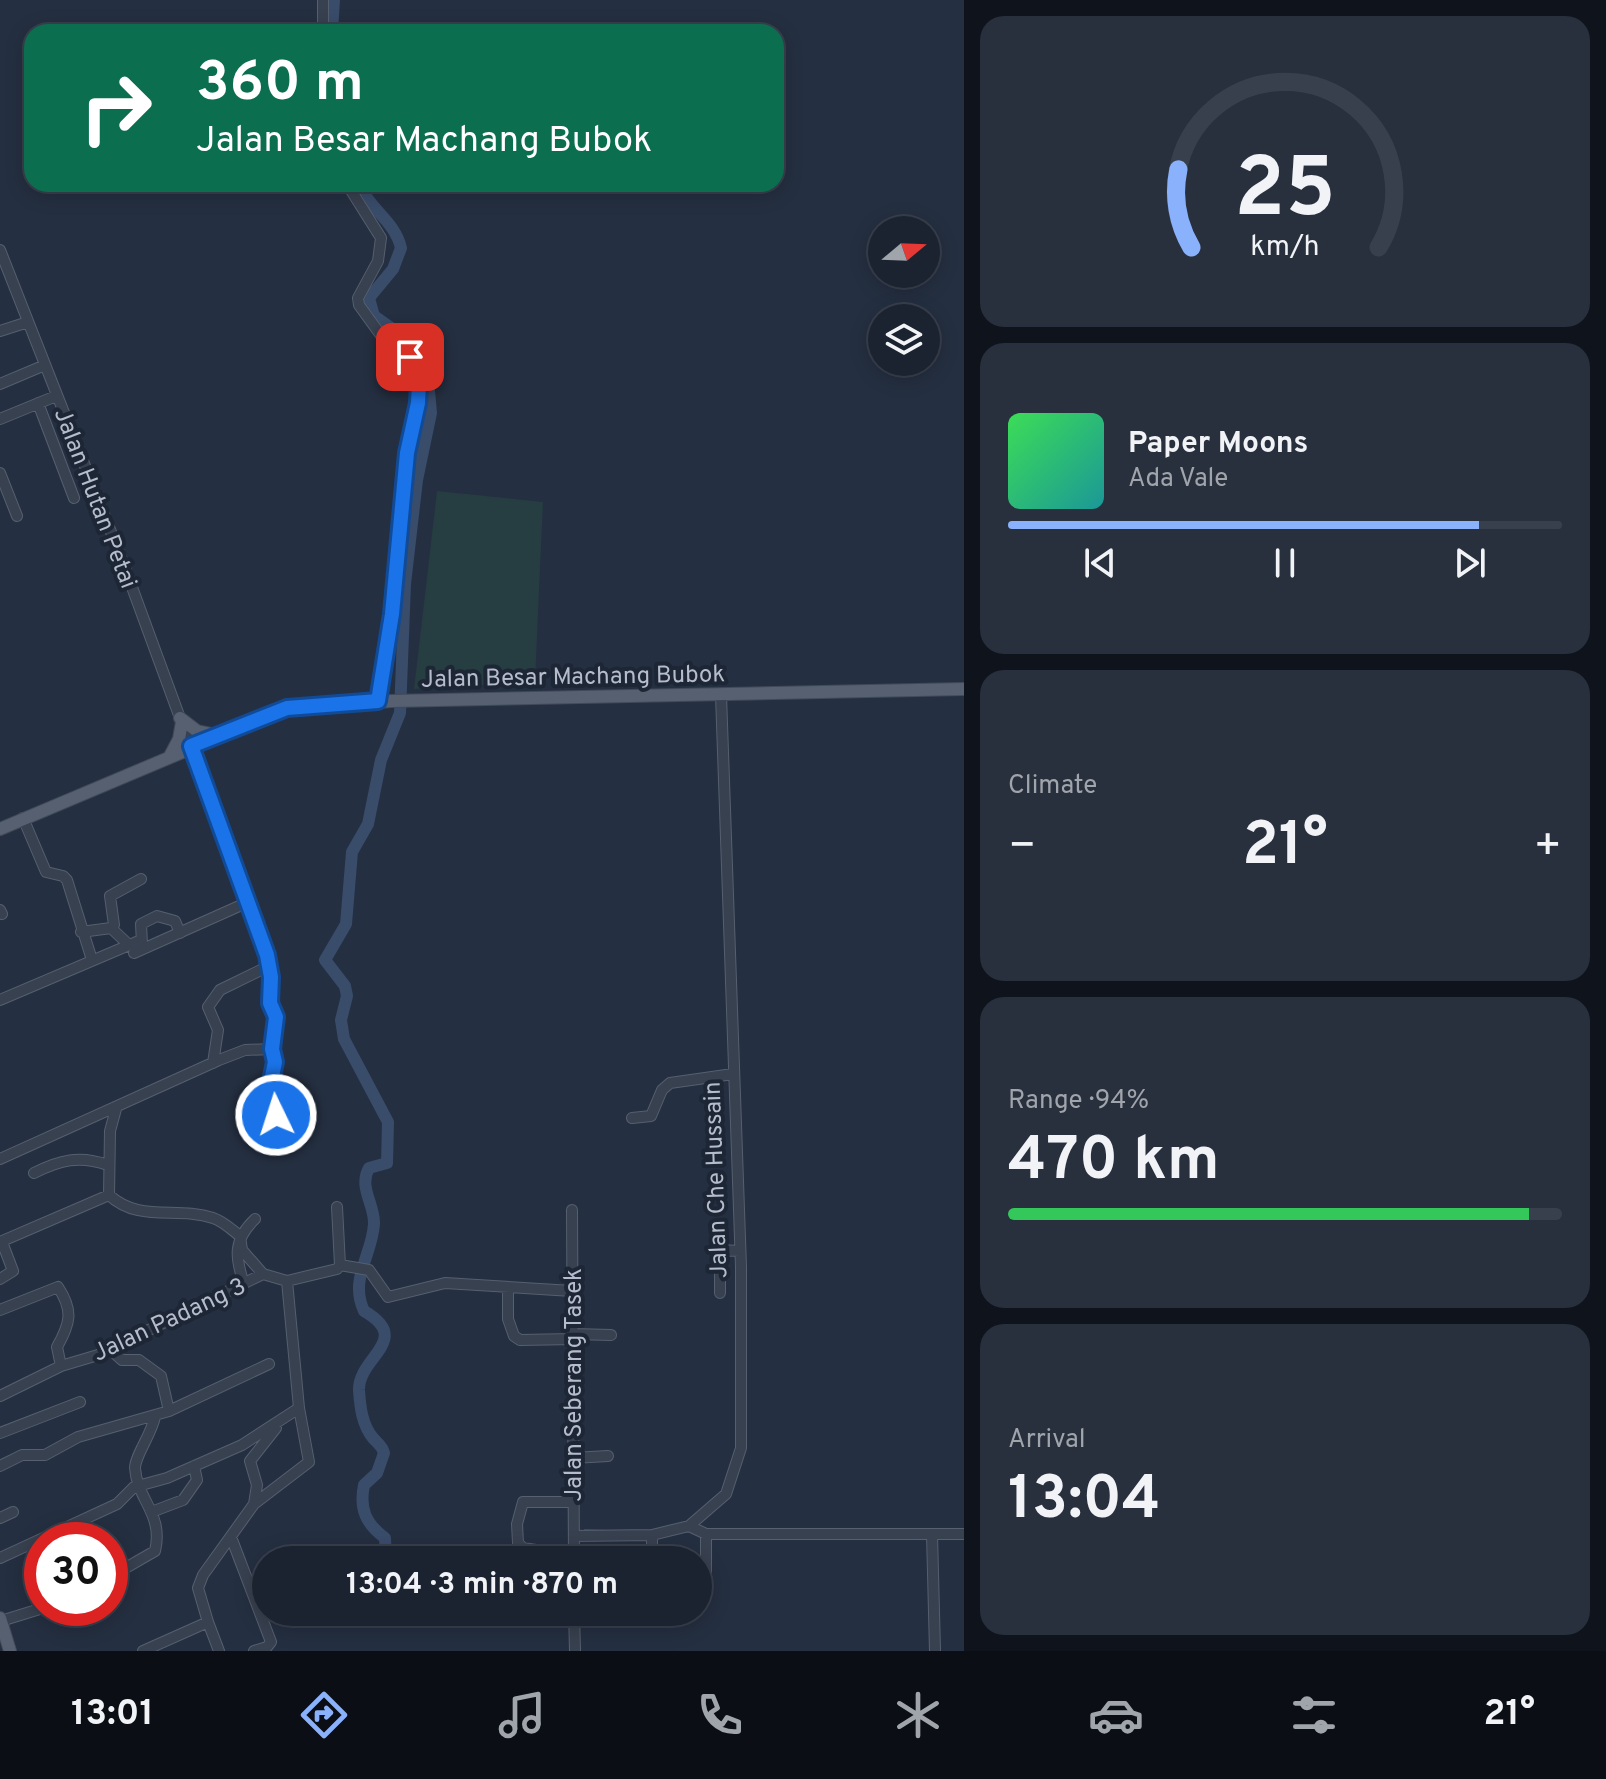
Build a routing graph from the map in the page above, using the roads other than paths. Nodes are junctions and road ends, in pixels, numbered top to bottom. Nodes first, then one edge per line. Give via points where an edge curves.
1 (323, 0) edge
2 (323, 24) edge
3 (352, 192) edge
4 (0, 250) edge
5 (28, 322) junction
6 (0, 331) edge
7 (45, 365) junction
8 (0, 384) edge
9 (56, 396) junction
10 (38, 403) junction
11 (0, 419) edge
12 (0, 473) edge
13 (74, 498) dead end
14 (17, 516) dead end
15 (964, 689) edge
16 (721, 695) junction
17 (378, 701) junction
18 (181, 720) junction
19 (218, 735) junction
20 (191, 746) junction
21 (170, 756) junction
22 (23, 818) junction
23 (0, 829) edge
24 (141, 879) dead end
25 (246, 903) junction
26 (111, 928) junction
27 (81, 932) junction
28 (180, 932) junction
29 (137, 946) junction
30 (92, 960) junction
31 (269, 966) junction
32 (0, 1000) edge
33 (272, 1049) junction
34 (213, 1063) junction
35 (733, 1074) junction
36 (116, 1109) junction
37 (276, 1115) dead end
38 (632, 1118) dead end
39 (0, 1159) edge
40 (108, 1165) junction
41 (34, 1173) dead end
42 (109, 1195) junction
43 (337, 1207) dead end
44 (572, 1210) dead end
45 (255, 1219) dead end
46 (240, 1236) junction
47 (1, 1242) edge
48 (740, 1251) junction
49 (340, 1265) junction
50 (263, 1274) junction
51 (0, 1279) edge
52 (287, 1281) junction
53 (244, 1284) junction
54 (508, 1289) junction
55 (572, 1291) junction
56 (720, 1293) dead end
57 (0, 1310) edge
58 (611, 1335) dead end
59 (573, 1337) junction
60 (110, 1349) junction
61 (269, 1364) dead end
62 (61, 1366) junction
63 (0, 1396) edge
64 (80, 1402) dead end
65 (299, 1408) junction
66 (169, 1411) junction
67 (155, 1417) junction
68 (141, 1420) junction
69 (279, 1422) junction
70 (0, 1433) edge
71 (147, 1443) junction
72 (608, 1456) dead end
73 (573, 1458) junction
74 (0, 1466) edge
75 (194, 1466) junction
76 (138, 1486) junction
77 (574, 1502) junction
78 (254, 1504) junction
79 (154, 1511) junction
80 (13, 1512) dead end
81 (0, 1518) edge
82 (689, 1526) junction
83 (706, 1534) junction
84 (932, 1534) junction
85 (964, 1534) edge
86 (652, 1535) junction
87 (574, 1536) junction
88 (231, 1537) junction
89 (523, 1546) edge
90 (574, 1546) edge
91 (652, 1546) edge
92 (706, 1546) edge
93 (0, 1558) edge
94 (128, 1568) edge
95 (24, 1613) edge
96 (0, 1620) edge
97 (208, 1622) junction
98 (574, 1626) edge
99 (10, 1651) edge
100 (143, 1651) edge
101 (219, 1651) edge
102 (254, 1651) edge
103 (575, 1651) edge
104 (935, 1651) edge

1 - 2 street
3 - 17 street via 381,238 378,261 359,305 380,334 410,357 419,382
4 - 5 street, Jalan Hutan Petai
5 - 6 street
5 - 7 street, Jalan Hutan Petai
7 - 8 street
7 - 9 street, Jalan Hutan Petai
9 - 10 street
9 - 18 street, Jalan Hutan Petai
10 - 11 street
10 - 13 street
12 - 14 street
15 - 16 main road, Jalan Besar Machang Bubok
16 - 17 main road, Jalan Besar Machang Bubok
16 - 35 street, Jalan Che Hussain
17 - 19 main road, Jalan Besar Machang Bubok via 287,708
18 - 19 main road via 197,731
18 - 20 street, Jalan Hutan Petai
18 - 21 main road
19 - 20 main road, Jalan Besar Machang Bubok
20 - 21 main road
20 - 25 street, Jalan Hutan Petai
21 - 22 main road
22 - 23 main road
22 - 27 street via 46,872 67,880
24 - 26 street via 110,896
25 - 28 street
25 - 31 street, Jalan Hutan Petai
26 - 27 street
26 - 29 street
27 - 30 street
28 - 29 street
28 - 29 street via 175,921 157,916 141,924
29 - 30 street
30 - 32 street
31 - 33 street, Jalan Hutan Petai via 270,1003 276,1017
31 - 34 street via 215,996 208,1007 218,1030
33 - 34 street via 245,1050
33 - 37 street, Jalan Hutan Petai via 269,1091
34 - 36 street
35 - 38 street via 670,1083 651,1116
35 - 48 street, Jalan Che Hussain
36 - 39 street
36 - 40 street
40 - 41 street via 79,1158
40 - 42 street
42 - 46 street via 131,1210 213,1218
42 - 47 street
43 - 49 street
44 - 55 street, Jalan Seberang Tasek
45 - 46 street
46 - 50 street via 242,1250
46 - 53 street via 236,1258
47 - 51 street via 13,1271
48 - 56 street via 720,1250
48 - 82 street, Jalan Che Hussain via 740,1457 726,1494
49 - 52 street
49 - 54 street via 363,1269 388,1297 445,1283
50 - 52 street, Jalan Padang 3
50 - 53 street, Jalan Padang 3
52 - 65 street
53 - 60 street, Jalan Padang 3
54 - 55 street
54 - 59 street via 514,1336
55 - 59 street, Jalan Seberang Tasek
57 - 62 street via 58,1287 70,1318 57,1347
58 - 59 street
59 - 73 street, Jalan Seberang Tasek
60 - 62 street, Jalan Padang 3
60 - 66 street via 122,1360 139,1360 161,1376
61 - 66 street
62 - 63 street, Jalan Padang 3
64 - 70 street
65 - 69 street
65 - 78 street via 309,1462
66 - 67 street
67 - 68 street
67 - 71 street
68 - 71 street
68 - 74 street
69 - 75 street
69 - 78 street via 250,1461 257,1485
71 - 76 street via 137,1456
72 - 73 street
73 - 77 street, Jalan Seberang Tasek
75 - 76 street
75 - 79 street via 197,1480 183,1500
76 - 79 street
76 - 93 street via 117,1504
77 - 87 street, Jalan Seberang Tasek
77 - 89 street via 523,1502 517,1524
78 - 88 street
79 - 94 street via 153,1555
80 - 81 street
82 - 83 street
82 - 86 street, Jalan Che Hussain
83 - 84 street
83 - 92 street
84 - 85 street
84 - 104 street
86 - 87 street, Jalan Che Hussain
86 - 91 street
87 - 90 street, Jalan Seberang Tasek
88 - 97 street via 199,1583
88 - 102 street via 271,1642
95 - 96 street
96 - 99 main road
97 - 100 street
97 - 101 street
98 - 103 street

